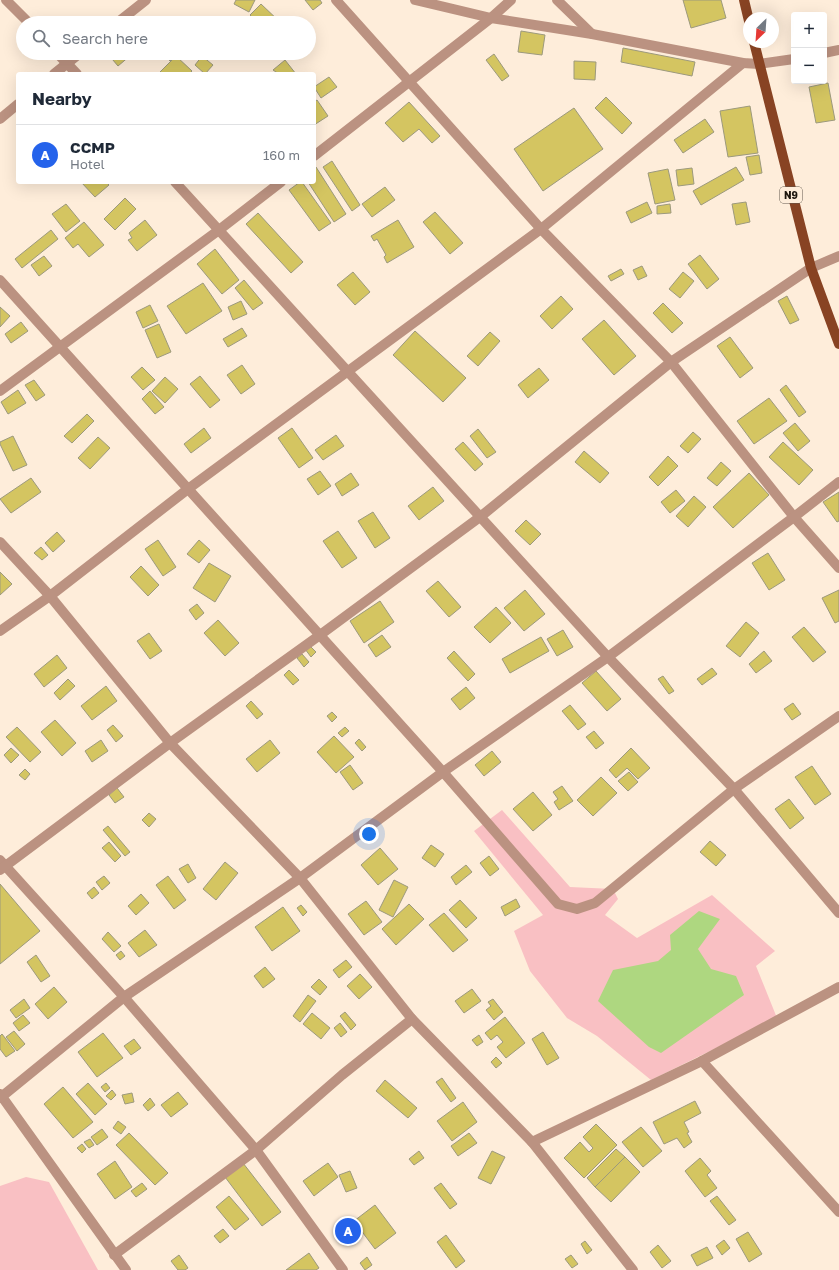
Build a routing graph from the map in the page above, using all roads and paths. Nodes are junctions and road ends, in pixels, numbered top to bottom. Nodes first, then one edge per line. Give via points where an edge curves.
1 (6, 0) edge
2 (146, 0) edge
3 (336, 0) edge
4 (415, 0) edge
5 (510, 0) edge
6 (557, 0) edge
7 (744, 0) edge
8 (747, 12) edge
9 (21, 16) edge
10 (126, 16) edge
11 (491, 18) junction
12 (592, 34) junction
13 (755, 48) edge
14 (839, 50) edge
15 (827, 53) edge
16 (791, 59) edge
17 (64, 60) edge
18 (71, 60) edge
19 (67, 63) junction
20 (743, 63) junction
21 (759, 64) junction
22 (56, 72) edge
23 (75, 72) edge
24 (409, 82) junction
25 (16, 106) edge
26 (0, 119) edge
27 (316, 154) edge
28 (177, 184) edge
29 (278, 184) edge
30 (541, 229) junction
31 (219, 230) junction
32 (839, 256) edge
33 (811, 268) junction
34 (0, 280) edge
35 (839, 344) edge
36 (60, 346) junction
37 (671, 362) junction
38 (348, 372) junction
39 (0, 391) edge
40 (839, 482) edge
41 (188, 489) junction
42 (480, 517) junction
43 (794, 517) junction
44 (0, 542) edge
45 (839, 568) edge
46 (50, 596) junction
47 (0, 631) edge
48 (320, 635) junction
49 (608, 657) junction
50 (839, 716) edge
51 (170, 743) junction
52 (443, 772) junction
53 (734, 789) junction
54 (2, 865) edge
55 (300, 878) junction
56 (839, 913) edge
57 (839, 987) edge
58 (124, 997) junction
59 (412, 1019) junction
60 (702, 1061) junction
61 (1, 1096) edge
62 (532, 1142) junction
63 (256, 1150) junction
64 (839, 1212) edge
65 (114, 1255) junction
66 (126, 1270) edge
67 (343, 1270) edge
68 (633, 1270) edge

1 - 9 street
2 - 10 street
3 - 24 street
4 - 11 street
5 - 11 street
6 - 12 street
7 - 8 main road
11 - 12 street
11 - 24 street
12 - 20 street
13 - 21 main road, N9
14 - 15 street
16 - 21 street
17 - 19 street
18 - 19 street
19 - 22 street
19 - 23 street
20 - 21 street
20 - 30 street
21 - 33 main road, N9
24 - 27 street
24 - 30 street
25 - 26 street
28 - 31 street
29 - 31 street
30 - 37 street
30 - 38 street
31 - 36 street
31 - 38 street
32 - 33 street
33 - 35 main road, N9
33 - 37 street
34 - 36 street
36 - 39 street
36 - 41 street
37 - 42 street
37 - 43 street
38 - 41 street
38 - 42 street
40 - 43 street
41 - 46 street
41 - 48 street
42 - 48 street
42 - 49 street
43 - 45 street
43 - 49 street
44 - 46 street
46 - 47 street
46 - 51 street
48 - 51 street
48 - 52 street
49 - 52 street
49 - 53 street
50 - 53 street
51 - 54 street
51 - 55 street
52 - 53 street via 558,904 577,909 595,903
52 - 55 street
53 - 56 street
54 - 58 street
55 - 58 street
55 - 59 street
57 - 60 street
58 - 61 street
58 - 63 street
59 - 62 street
59 - 63 street via 342,1075
60 - 62 street
60 - 64 street
61 - 65 street
62 - 68 street
63 - 65 street
63 - 67 street
65 - 66 street

